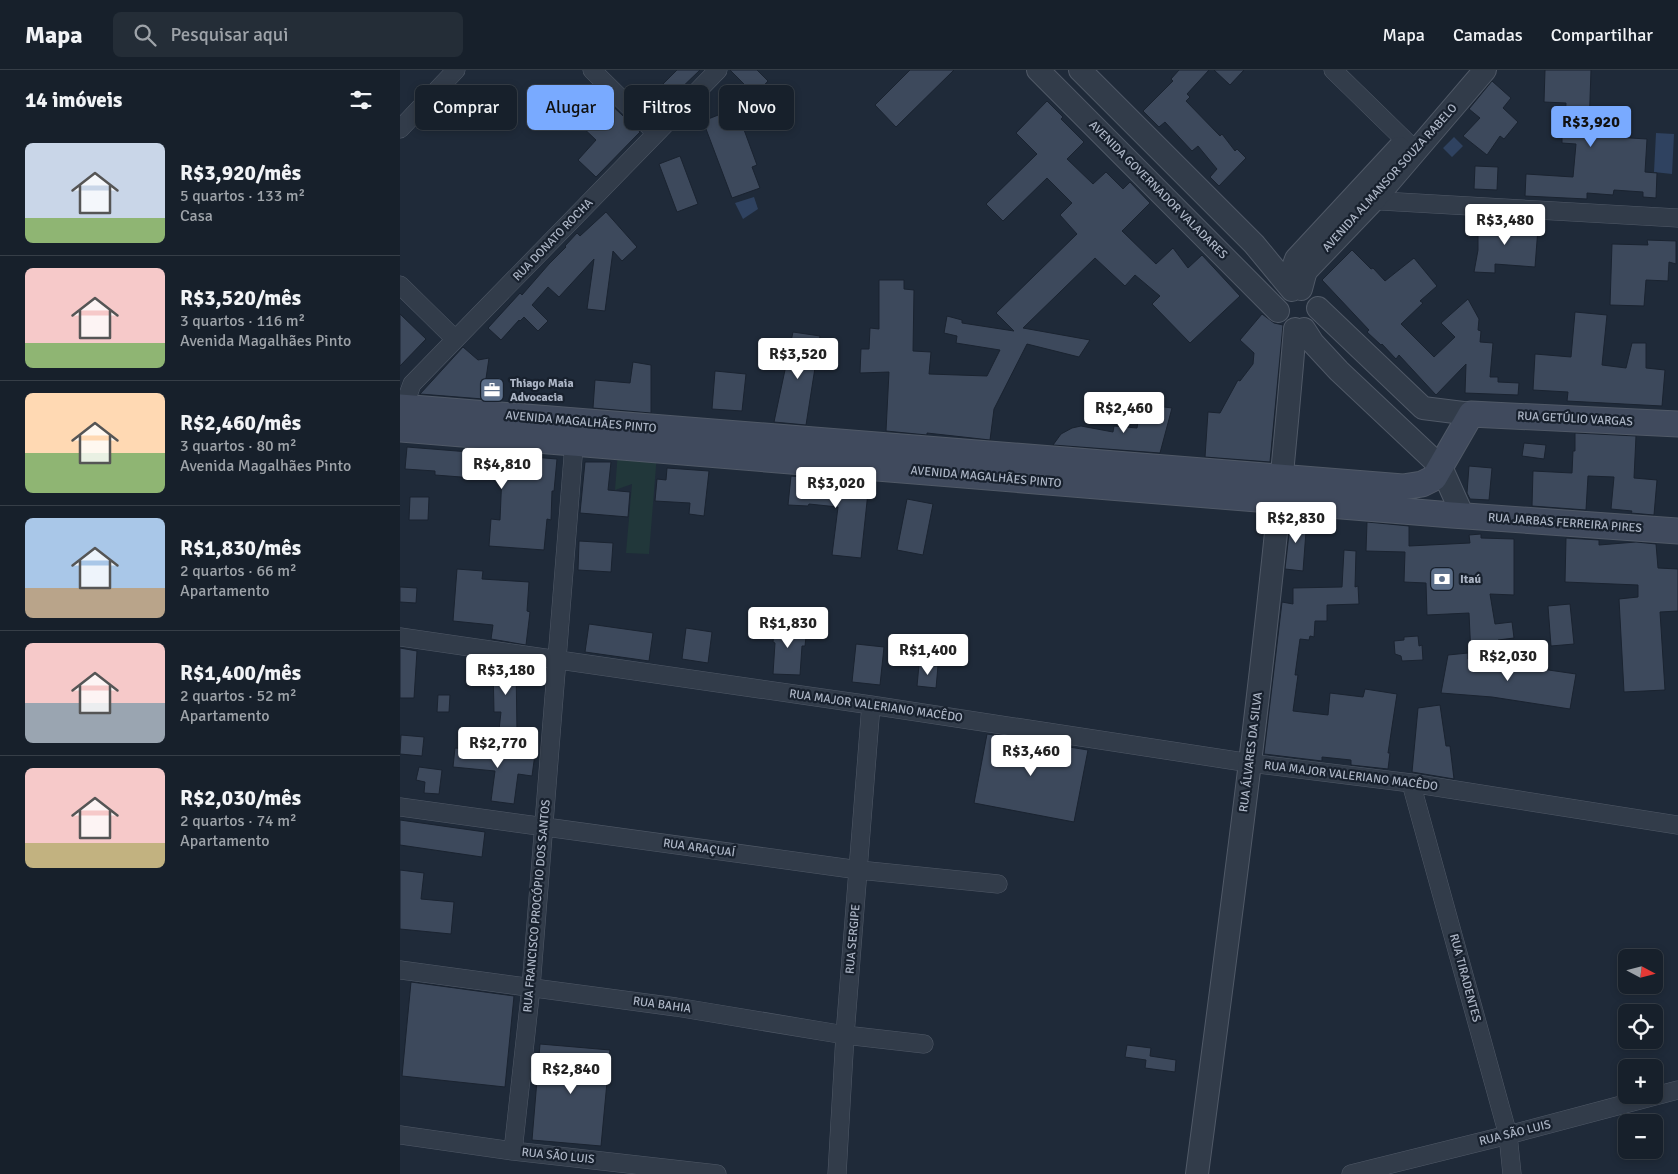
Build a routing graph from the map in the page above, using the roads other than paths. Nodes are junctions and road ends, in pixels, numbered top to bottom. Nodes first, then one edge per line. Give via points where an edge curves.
1 (456, 70) edge
2 (592, 70) edge
3 (718, 70) edge
4 (1038, 70) edge
5 (1333, 70) edge
6 (1467, 70) edge
7 (1485, 70) edge
8 (1085, 75) edge
9 (1071, 102) junction
10 (400, 129) edge
11 (656, 133) junction
12 (1411, 146) junction
13 (1351, 199) junction
14 (1373, 201) junction
15 (1678, 218) edge
16 (400, 285) edge
17 (1296, 290) junction
18 (1318, 308) junction
19 (1278, 311) junction
20 (1300, 329) junction
21 (455, 340) junction
22 (1471, 414) junction
23 (401, 415) edge
24 (1678, 424) edge
25 (575, 432) junction
26 (984, 465) junction
27 (1441, 467) junction
28 (1282, 477) junction
29 (1280, 501) junction
30 (1457, 515) junction
31 (1678, 531) edge
32 (400, 637) edge
33 (557, 660) junction
34 (871, 705) junction
35 (1250, 764) junction
36 (1411, 783) junction
37 (400, 807) edge
38 (1678, 825) edge
39 (544, 826) junction
40 (859, 870) junction
41 (998, 884) dead end
42 (400, 970) edge
43 (531, 987) junction
44 (845, 1035) junction
45 (924, 1044) dead end
46 (1678, 1090) edge
47 (400, 1135) edge
48 (1508, 1135) junction
49 (513, 1151) junction
50 (717, 1174) edge
51 (837, 1174) edge
52 (1198, 1174) edge
53 (1350, 1174) edge
54 (1512, 1174) edge

1 - 10 street
2 - 11 street
3 - 11 street, RUA DONATO ROCHA
4 - 9 street, AVENIDA GOVERNADOR VALADARES
5 - 12 street
6 - 12 street, AVENIDA ALMANSOR SOUZA RABELO
7 - 12 street, AVENIDA ALMANSOR SOUZA RABELO
8 - 9 street
8 - 17 street
9 - 19 street, AVENIDA GOVERNADOR VALADARES
11 - 21 street, RUA DONATO ROCHA
12 - 13 street, AVENIDA ALMANSOR SOUZA RABELO
12 - 14 street, AVENIDA ALMANSOR SOUZA RABELO
13 - 14 street
13 - 17 street, AVENIDA ALMANSOR SOUZA RABELO via 1296,259 1292,270
14 - 15 street
14 - 17 street, AVENIDA ALMANSOR SOUZA RABELO via 1307,270
16 - 21 street
17 - 18 street via 1310,293
17 - 19 street via 1285,295
18 - 20 street via 1312,324
18 - 22 street, RUA GETÚLIO VARGAS via 1423,408
19 - 20 street via 1287,326
20 - 27 street via 1339,371
20 - 28 street, RUA ÁLVARES DA SILVA
21 - 23 street, RUA DONATO ROCHA via 412,384
22 - 24 main road, RUA GETÚLIO VARGAS
22 - 27 main road
23 - 25 main road, AVENIDA MAGALHÃES PINTO
25 - 26 main road, AVENIDA MAGALHÃES PINTO
25 - 33 street, RUA FRANCISCO PROCÓPIO DOS SANTOS
26 - 28 main road, AVENIDA MAGALHÃES PINTO
26 - 29 main road, AVENIDA MAGALHÃES PINTO
27 - 28 main road, AVENIDA MAGALHÃES PINTO via 1434,478 1403,487
27 - 30 street
28 - 29 street, RUA ÁLVARES DA SILVA
29 - 30 main road, AVENIDA MAGALHÃES PINTO
29 - 35 street, RUA ÁLVARES DA SILVA
30 - 31 main road, RUA JARBAS FERREIRA PIRES
32 - 33 street, RUA MAJOR VALERIANO MACÊDO
33 - 34 street, RUA MAJOR VALERIANO MACÊDO
33 - 39 street, RUA FRANCISCO PROCÓPIO DOS SANTOS
34 - 35 street, RUA MAJOR VALERIANO MACÊDO
34 - 40 street, RUA SERGIPE
35 - 36 street, RUA MAJOR VALERIANO MACÊDO
35 - 52 street, RUA ÁLVARES DA SILVA
36 - 38 street, RUA MAJOR VALERIANO MACÊDO
36 - 48 street, RUA TIRADENTES
37 - 39 street, RUA ARAÇUAÍ
39 - 40 street, RUA ARAÇUAÍ
39 - 43 street, RUA FRANCISCO PROCÓPIO DOS SANTOS
40 - 41 street, RUA ARAÇUAÍ
40 - 44 street, RUA SERGIPE
42 - 43 street, RUA BAHIA
43 - 44 street, RUA BAHIA
43 - 49 street, RUA FRANCISCO PROCÓPIO DOS SANTOS
44 - 45 street, RUA BAHIA
44 - 51 street, RUA SERGIPE
46 - 48 street, RUA SÃO LUIS
47 - 49 street, RUA SÃO LUIS
48 - 53 street, RUA SÃO LUIS
48 - 54 street, RUA TIRADENTES
49 - 50 street, RUA SÃO LUIS

